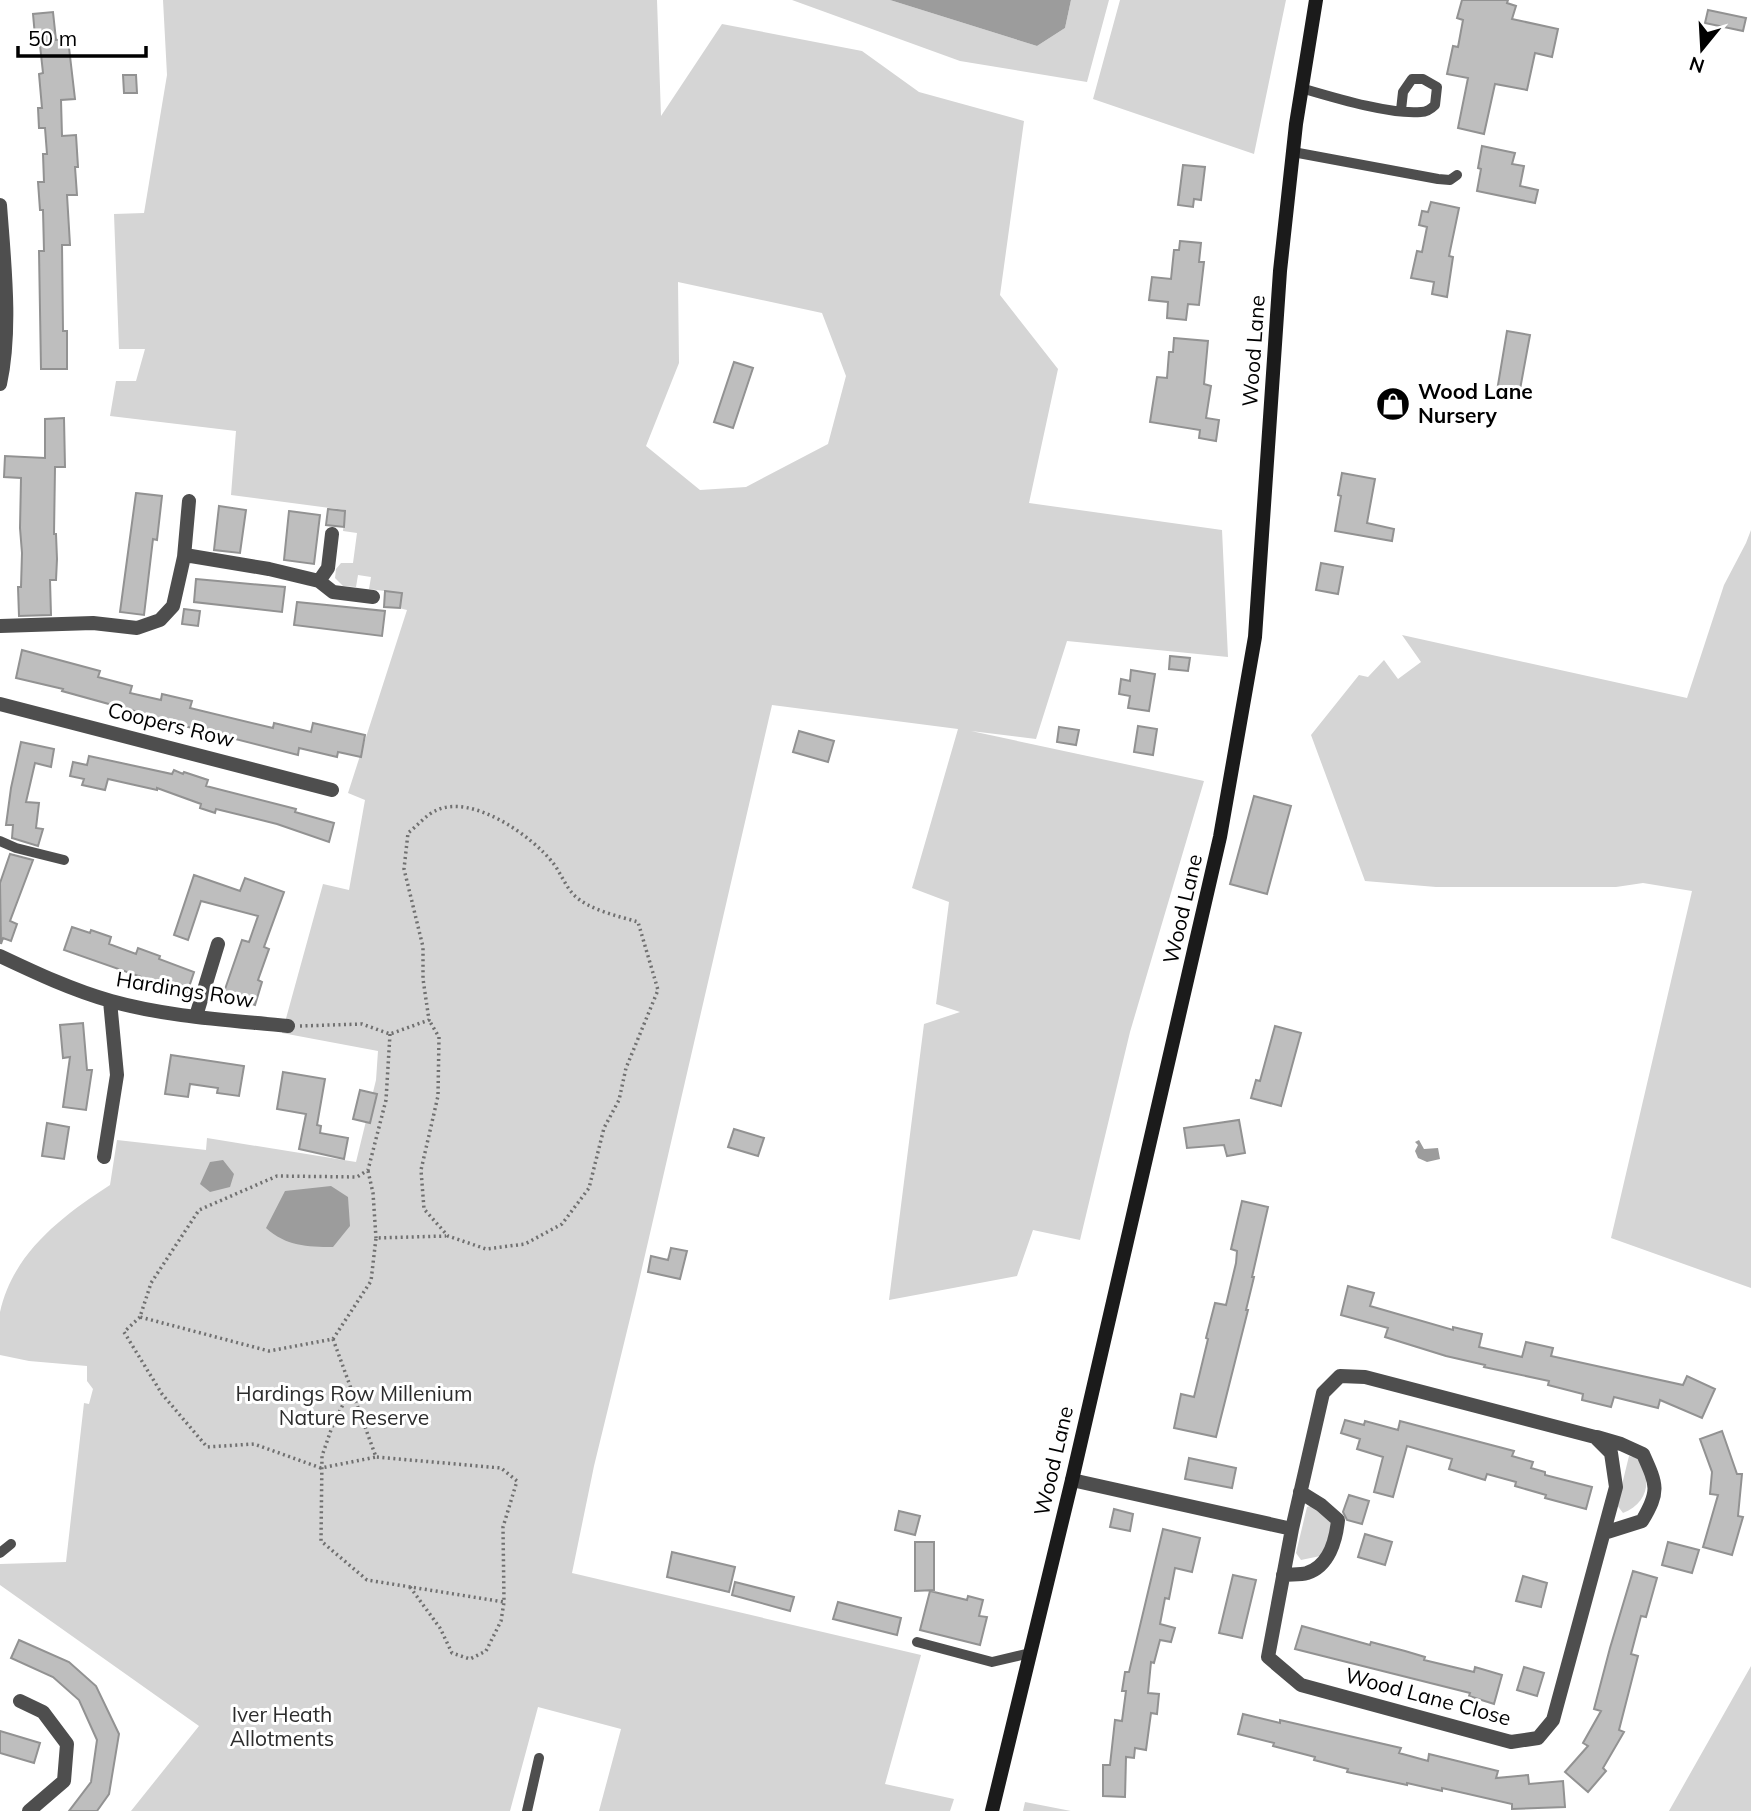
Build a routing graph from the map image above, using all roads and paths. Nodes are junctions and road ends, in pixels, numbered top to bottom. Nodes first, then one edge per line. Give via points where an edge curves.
1 (1316, 0) edge
2 (1301, 88) junction
3 (1401, 110) dead end
4 (1293, 152) junction
5 (1457, 175) dead end
6 (0, 205) edge
7 (0, 384) edge
8 (189, 501) dead end
9 (332, 534) dead end
10 (184, 557) junction
11 (319, 581) junction
12 (373, 597) dead end
13 (0, 626) edge
14 (0, 704) edge
15 (332, 790) dead end
16 (0, 841) edge
17 (64, 860) dead end
18 (218, 944) dead end
19 (0, 956) edge
20 (110, 1001) junction
21 (195, 1016) junction
22 (429, 1020) junction
23 (288, 1026) joint
24 (390, 1034) junction
25 (104, 1157) dead end
26 (368, 1170) junction
27 (448, 1236) junction
28 (376, 1238) junction
29 (140, 1317) junction
30 (333, 1339) junction
31 (351, 1388) junction
32 (1595, 1437) junction
33 (376, 1458) junction
34 (321, 1468) junction
35 (1072, 1480) junction
36 (1300, 1492) junction
37 (1292, 1529) junction
38 (1604, 1533) junction
39 (11, 1544) dead end
40 (0, 1553) edge
41 (1283, 1575) junction
42 (410, 1587) junction
43 (504, 1602) junction
44 (916, 1643) dead end
45 (1030, 1653) junction
46 (20, 1701) dead end
47 (539, 1758) dead end
48 (29, 1811) edge
49 (527, 1811) edge
50 (992, 1811) edge

1 - 2 street, Wood Lane
2 - 3 lane
2 - 4 street, Wood Lane
4 - 5 lane via 1438,179
4 - 35 street, Wood Lane via 1280,271 1255,637 1220,838
6 - 7 street via 5,278
8 - 10 street
9 - 11 street via 328,568
10 - 11 street
10 - 13 street via 173,606 160,620 137,628 93,623
11 - 12 street via 332,592
14 - 15 street, Coopers Row
16 - 17 lane
18 - 21 street
19 - 20 street, Hardings Row
20 - 21 street, Hardings Row
20 - 25 street via 117,1075
21 - 23 street, Hardings Row
22 - 24 path
22 - 27 path via 439,1037 438,1096 421,1170 424,1209
22 - 27 path via 424,947 404,869 408,834 437,810 461,806 482,811 529,839 553,862 574,895 638,922 658,990 626,1068 619,1100 604,1128 589,1188 562,1224 525,1244 486,1249
23 - 24 path via 362,1024
24 - 26 path via 386,1100
26 - 28 path
26 - 29 path via 357,1177 277,1176 199,1210 151,1283
27 - 28 path
28 - 30 path via 371,1281
29 - 30 path via 269,1351
29 - 34 path via 124,1332 162,1394 207,1447 254,1444
30 - 31 path
31 - 33 path
31 - 34 path via 321,1456
32 - 36 street, Wood Lane Close via 1366,1377 1340,1376 1323,1393
32 - 38 street, Wood Lane Close via 1611,1453 1616,1487
32 - 38 street, Wood Lane Close via 1643,1454 1655,1480 1653,1502 1642,1521
33 - 34 path
33 - 43 path via 501,1468 517,1481 503,1527
34 - 42 path via 321,1541 368,1580
35 - 37 street
35 - 45 street, Wood Lane
36 - 37 street, Wood Lane Close
36 - 41 street via 1338,1520 1336,1542 1323,1562 1308,1573
37 - 41 street, Wood Lane Close
38 - 41 street, Wood Lane Close via 1553,1720 1538,1738 1511,1742 1301,1685 1268,1657
39 - 40 lane
42 - 43 path
42 - 43 path via 452,1653 470,1660 486,1651 501,1622
44 - 45 lane via 992,1662
45 - 50 street, Wood Lane
46 - 48 street via 43,1713 67,1744 64,1781
47 - 49 lane

